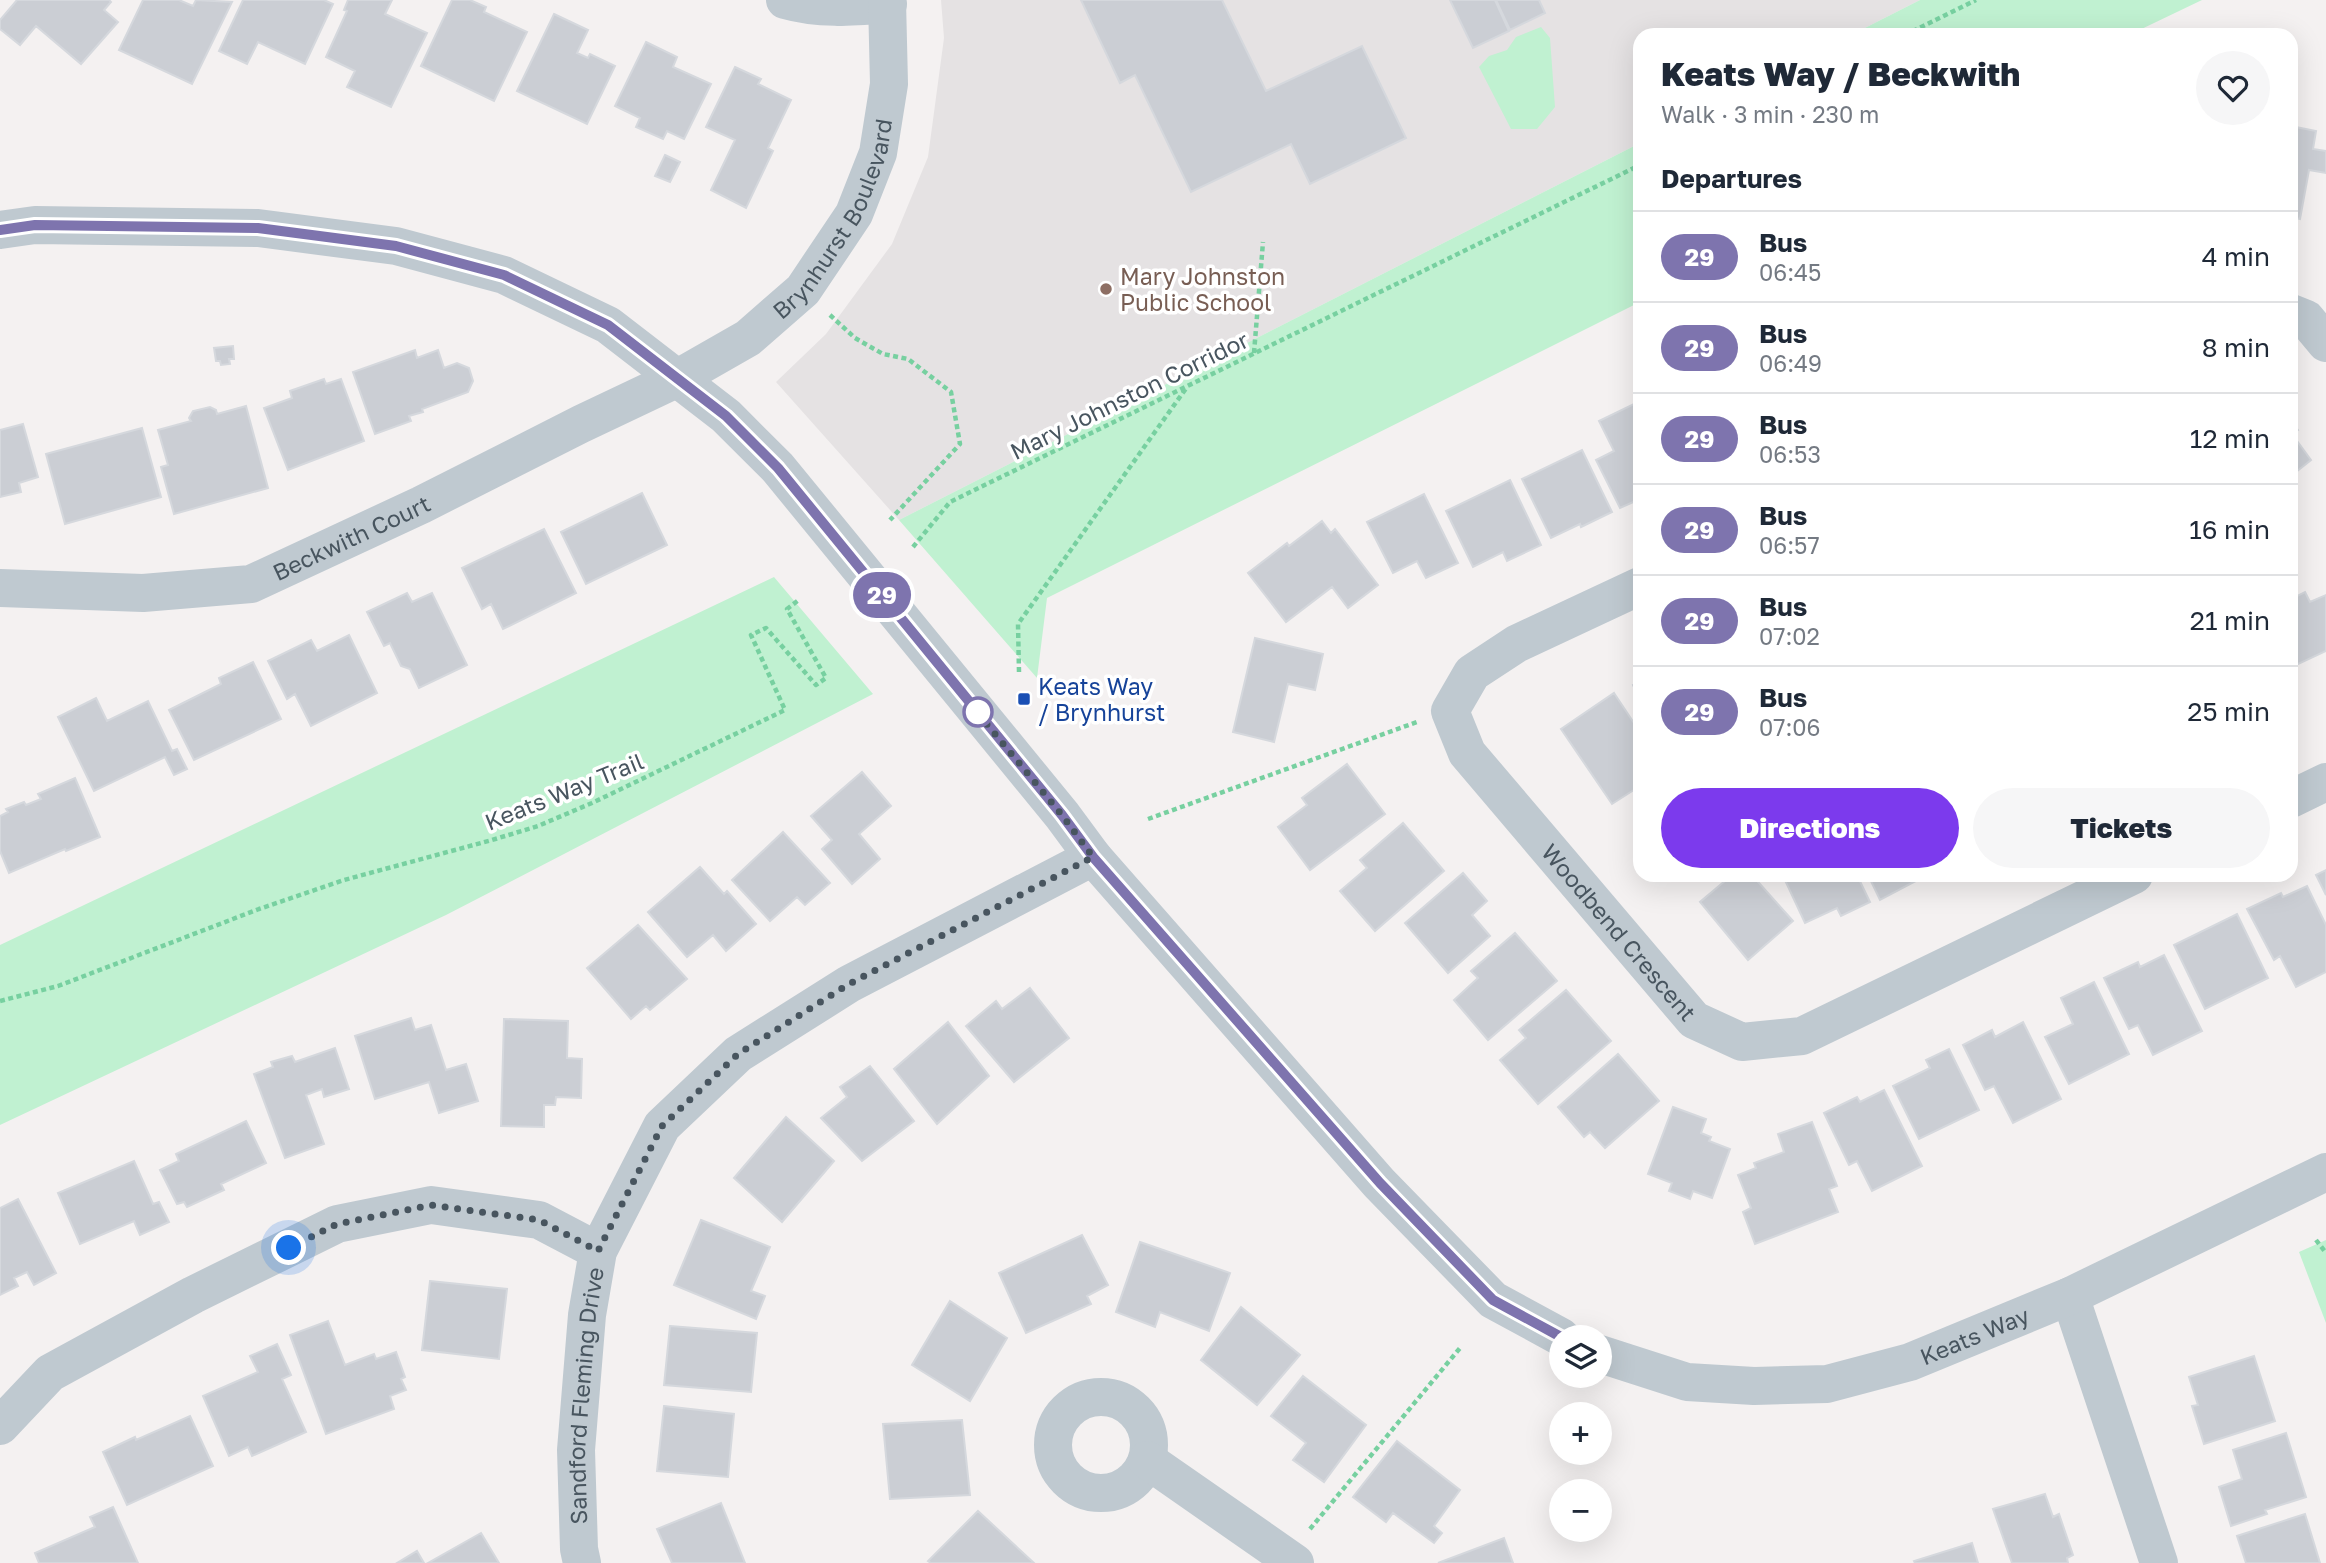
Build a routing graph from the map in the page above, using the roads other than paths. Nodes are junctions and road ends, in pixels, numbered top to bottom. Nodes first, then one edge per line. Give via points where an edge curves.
1 (785, 0) edge
2 (888, 2) edge
3 (0, 230) edge
4 (2298, 316) edge
5 (2326, 343) edge
6 (678, 378) junction
7 (0, 588) edge
8 (1633, 589) edge
9 (2326, 782) edge
10 (2298, 796) edge
11 (1093, 857) junction
12 (2119, 882) edge
13 (2326, 1172) edge
14 (598, 1251) junction
15 (2070, 1296) junction
16 (1549, 1330) edge
17 (1612, 1358) edge
18 (0, 1426) edge
19 (1147, 1460) dead end
20 (1291, 1560) edge
21 (582, 1563) edge
22 (2159, 1563) edge

1 - 2 street via 833,8
2 - 6 street, Brynhurst Boulevard via 888,84 878,153 854,214 803,290 748,338
3 - 6 street via 35,225 258,228 396,246 504,275 608,325
4 - 5 street
6 - 7 street, Beckwith Court via 251,584 143,593
6 - 11 street via 726,416 778,468
8 - 12 street, Woodbend Crescent via 1516,643 1472,673 1450,711 1467,752 1694,1020 1742,1042 1802,1035
9 - 10 street
11 - 14 street, Sandford Fleming Drive via 849,984 738,1054 662,1126
11 - 16 street via 1380,1183 1483,1291
13 - 15 street, Keats Way
14 - 18 street via 539,1220 431,1205 337,1224 50,1373
14 - 21 street, Sandford Fleming Drive via 587,1315 576,1450
15 - 17 street, Keats Way via 1910,1362 1827,1384 1687,1382
15 - 22 street
19 - 20 street

